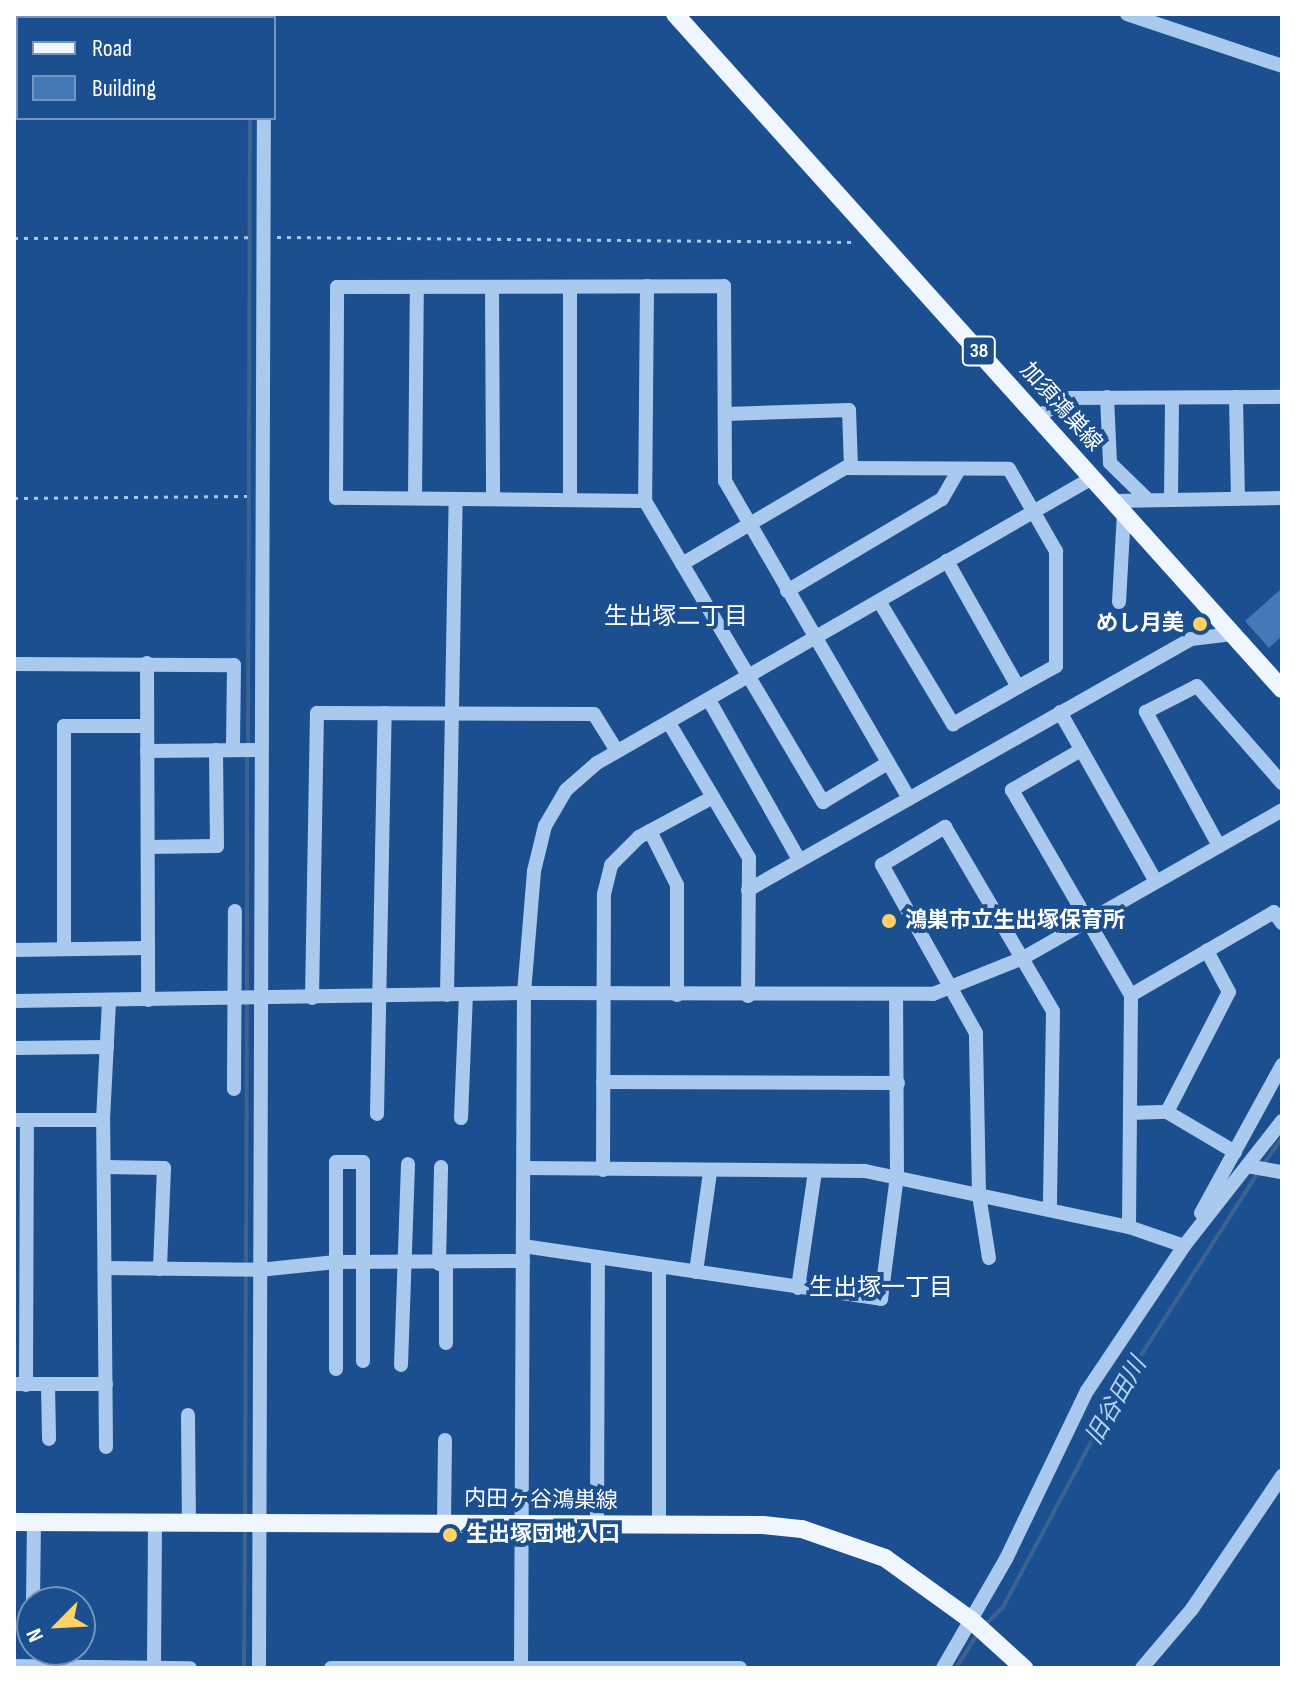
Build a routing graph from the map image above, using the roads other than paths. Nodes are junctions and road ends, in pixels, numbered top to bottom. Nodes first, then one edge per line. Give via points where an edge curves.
1 (675, 14) edge
2 (1127, 14) edge
3 (1282, 66) edge
4 (264, 120) edge
5 (647, 286) junction
6 (417, 287) junction
7 (570, 287) junction
8 (492, 288) junction
9 (1107, 397) junction
10 (1236, 397) junction
11 (1282, 397) edge
12 (1172, 398) junction
13 (725, 414) junction
14 (1038, 417) junction
15 (851, 468) junction
16 (959, 469) junction
17 (1092, 478) junction
18 (415, 498) junction
19 (1146, 498) junction
20 (1171, 498) junction
21 (1238, 498) junction
22 (1282, 498) edge
23 (456, 499) junction
24 (493, 499) junction
25 (570, 500) junction
26 (645, 501) junction
27 (1119, 507) junction
28 (1034, 510) junction
29 (749, 523) junction
30 (947, 561) junction
31 (682, 564) junction
32 (787, 591) junction
33 (879, 601) junction
34 (1119, 602) dead end
35 (1233, 634) junction
36 (814, 639) junction
37 (147, 663) junction
38 (14, 664) edge
39 (749, 675) junction
40 (1018, 687) junction
41 (1282, 689) edge
42 (709, 700) junction
43 (1060, 712) junction
44 (385, 713) junction
45 (452, 713) junction
46 (669, 723) junction
47 (147, 726) junction
48 (216, 750) junction
49 (233, 750) junction
50 (261, 750) junction
51 (1081, 750) junction
52 (147, 751) junction
53 (617, 751) junction
54 (888, 763) junction
55 (1282, 783) edge
56 (713, 797) junction
57 (909, 798) junction
58 (1282, 810) edge
59 (650, 831) junction
60 (1219, 846) junction
61 (148, 847) junction
62 (799, 860) junction
63 (1156, 882) junction
64 (748, 890) junction
65 (235, 911) dead end
66 (1089, 921) junction
67 (1282, 923) edge
68 (148, 948) junction
69 (64, 949) junction
70 (14, 950) edge
71 (1207, 951) junction
72 (1023, 958) junction
73 (954, 990) junction
74 (524, 993) junction
75 (466, 994) junction
76 (602, 994) junction
77 (447, 995) junction
78 (677, 995) junction
79 (1131, 995) junction
80 (748, 996) junction
81 (382, 997) junction
82 (312, 998) junction
83 (896, 998) junction
84 (261, 999) junction
85 (148, 1000) junction
86 (235, 1000) junction
87 (14, 1001) edge
88 (109, 1002) junction
89 (107, 1047) junction
90 (14, 1048) edge
91 (1282, 1065) edge
92 (603, 1082) junction
93 (898, 1083) junction
94 (234, 1089) dead end
95 (1167, 1112) junction
96 (1130, 1113) junction
97 (377, 1114) dead end
98 (461, 1118) dead end
99 (21, 1120) edge
100 (103, 1120) junction
101 (1282, 1121) edge
102 (1235, 1152) junction
103 (408, 1164) dead end
104 (1247, 1166) junction
105 (104, 1167) junction
106 (441, 1167) dead end
107 (524, 1168) junction
108 (603, 1170) junction
109 (815, 1171) junction
110 (1282, 1172) edge
111 (710, 1173) junction
112 (897, 1176) junction
113 (979, 1195) junction
114 (1050, 1210) junction
115 (1129, 1227) junction
116 (1184, 1246) junction
117 (523, 1254) junction
118 (598, 1257) junction
119 (989, 1258) dead end
120 (362, 1261) junction
121 (336, 1262) junction
122 (443, 1264) junction
123 (405, 1265) junction
124 (659, 1267) junction
125 (105, 1268) junction
126 (160, 1269) junction
127 (259, 1270) junction
128 (696, 1272) junction
129 (798, 1288) junction
130 (446, 1343) dead end
131 (363, 1361) dead end
132 (401, 1365) dead end
133 (336, 1369) dead end
134 (20, 1384) edge
135 (106, 1384) junction
136 (48, 1385) junction
137 (188, 1415) dead end
138 (49, 1439) dead end
139 (445, 1440) dead end
140 (106, 1447) dead end
141 (1282, 1476) edge
142 (14, 1522) edge
143 (34, 1522) junction
144 (155, 1523) junction
145 (189, 1523) junction
146 (444, 1523) junction
147 (260, 1524) junction
148 (523, 1524) junction
149 (597, 1525) junction
150 (659, 1526) junction
151 (33, 1586) edge
152 (971, 1620) junction
153 (14, 1666) edge
154 (39, 1667) edge
155 (409, 1667) edge
156 (521, 1667) edge
157 (117, 1668) edge
158 (154, 1668) edge
159 (190, 1668) edge
160 (259, 1668) edge
161 (331, 1668) edge
162 (605, 1668) edge
163 (719, 1668) edge
164 (740, 1668) edge
165 (943, 1668) edge
166 (1024, 1668) edge
167 (1142, 1668) edge

1 - 14 main road, 加須鴻巣線 / 38
2 - 3 street
4 - 50 street
5 - 7 street
5 - 13 street via 724,286
5 - 26 street
6 - 8 street
6 - 18 street
6 - 18 street via 337,287 336,498
7 - 8 street
7 - 25 street
8 - 24 street
9 - 12 street
9 - 14 street via 1066,398
9 - 19 street via 1110,463
10 - 11 street
10 - 12 street
10 - 21 street
12 - 20 street
13 - 15 street via 849,410
13 - 29 street via 725,481
14 - 17 main road, 加須鴻巣線 / 38
15 - 16 street
15 - 29 street
16 - 28 street via 1009,469
16 - 32 street via 942,499
17 - 27 main road, 加須鴻巣線 / 38
17 - 28 street
18 - 23 street
19 - 20 street
19 - 27 street
20 - 21 street
21 - 22 street
23 - 24 street
23 - 45 street
24 - 25 street
25 - 26 street
26 - 31 street
27 - 34 street
27 - 35 main road, 加須鴻巣線 / 38
28 - 30 street
28 - 40 street via 1056,551 1056,666
29 - 31 street
29 - 32 street
30 - 33 street
30 - 40 street
31 - 39 street
32 - 36 street
33 - 36 street
33 - 40 street via 953,724
35 - 41 main road, 加須鴻巣線 / 38
35 - 43 street via 1191,639
36 - 39 street
36 - 54 street
37 - 38 street
37 - 47 street
37 - 49 street via 234,665
39 - 42 street
39 - 54 street via 823,802
42 - 46 street
42 - 62 street
43 - 51 street
43 - 57 street
44 - 45 street
44 - 81 street
44 - 82 street via 317,713
45 - 53 street via 594,714
45 - 77 street
46 - 53 street
46 - 56 street
47 - 52 street
47 - 69 street via 64,726
48 - 49 street
48 - 52 street
48 - 61 street via 217,846
49 - 50 street
50 - 84 street
51 - 63 street
51 - 66 street via 1012,790
52 - 61 street
53 - 74 street via 566,790 545,826 534,871
54 - 57 street
55 - 60 street via 1197,686 1146,712
56 - 59 street
56 - 64 street via 749,858
57 - 62 street
58 - 60 street
59 - 76 street via 611,865 604,894
59 - 78 street via 677,885
60 - 63 street
61 - 68 street
62 - 64 street
63 - 66 street
64 - 80 street
65 - 86 street
66 - 72 street
66 - 79 street
67 - 71 street via 1274,912
68 - 69 street
68 - 85 street
69 - 70 street
71 - 79 street
71 - 95 street via 1229,992
72 - 73 street
72 - 73 street via 945,827 882,865
72 - 114 street via 1053,1011
73 - 83 street
73 - 113 street via 976,1033
74 - 75 street
74 - 76 street
74 - 107 street
75 - 77 street
75 - 98 street
76 - 78 street
76 - 92 street
77 - 81 street
78 - 80 street
79 - 96 street
80 - 83 street
81 - 82 street
81 - 97 street
82 - 84 street
83 - 93 street
84 - 86 street
84 - 127 street
85 - 86 street
85 - 88 street
86 - 94 street
87 - 88 street
88 - 89 street
89 - 90 street
89 - 100 street
91 - 102 street
92 - 93 street
92 - 108 street
93 - 112 street
95 - 96 street
95 - 102 street
96 - 115 street
99 - 100 street
99 - 134 street
100 - 105 street
101 - 104 street
102 - 116 street
103 - 123 street
104 - 110 street
104 - 116 street
105 - 125 street
105 - 126 street via 164,1168
106 - 122 street
107 - 108 street
107 - 117 street
108 - 111 street
109 - 111 street
109 - 112 street
109 - 129 street
111 - 128 street
112 - 113 street
112 - 129 street via 881,1299
113 - 114 street
113 - 119 street
114 - 115 street
115 - 116 street
116 - 152 street via 1087,1391
117 - 118 street
117 - 122 street
117 - 148 street
118 - 124 street
118 - 149 street
120 - 121 street
120 - 121 street via 363,1162 336,1162
120 - 123 street
120 - 131 street
121 - 127 street
121 - 133 street
122 - 123 street
122 - 130 street
123 - 132 street
124 - 128 street
124 - 150 street
125 - 126 street
125 - 135 street
126 - 127 street
127 - 147 street
128 - 129 street
134 - 136 street
135 - 136 street
135 - 140 street
136 - 138 street
137 - 145 street
139 - 146 street
141 - 167 street via 1192,1609
142 - 143 main road, 内田ヶ谷鴻巣線
143 - 144 main road, 内田ヶ谷鴻巣線
143 - 151 street
144 - 145 main road, 内田ヶ谷鴻巣線
144 - 158 street
145 - 147 main road, 内田ヶ谷鴻巣線
146 - 147 main road, 内田ヶ谷鴻巣線
146 - 148 main road, 内田ヶ谷鴻巣線
147 - 160 street
148 - 149 main road, 内田ヶ谷鴻巣線
148 - 156 street
149 - 150 main road, 内田ヶ谷鴻巣線
150 - 152 main road, 内田ヶ谷鴻巣線 via 763,1525 837,1537 895,1564
152 - 165 street
152 - 166 main road, 内田ヶ谷鴻巣線
153 - 154 street
154 - 157 street
155 - 156 street
155 - 161 street
156 - 162 street
157 - 158 street
158 - 159 street
162 - 163 street
163 - 164 street

